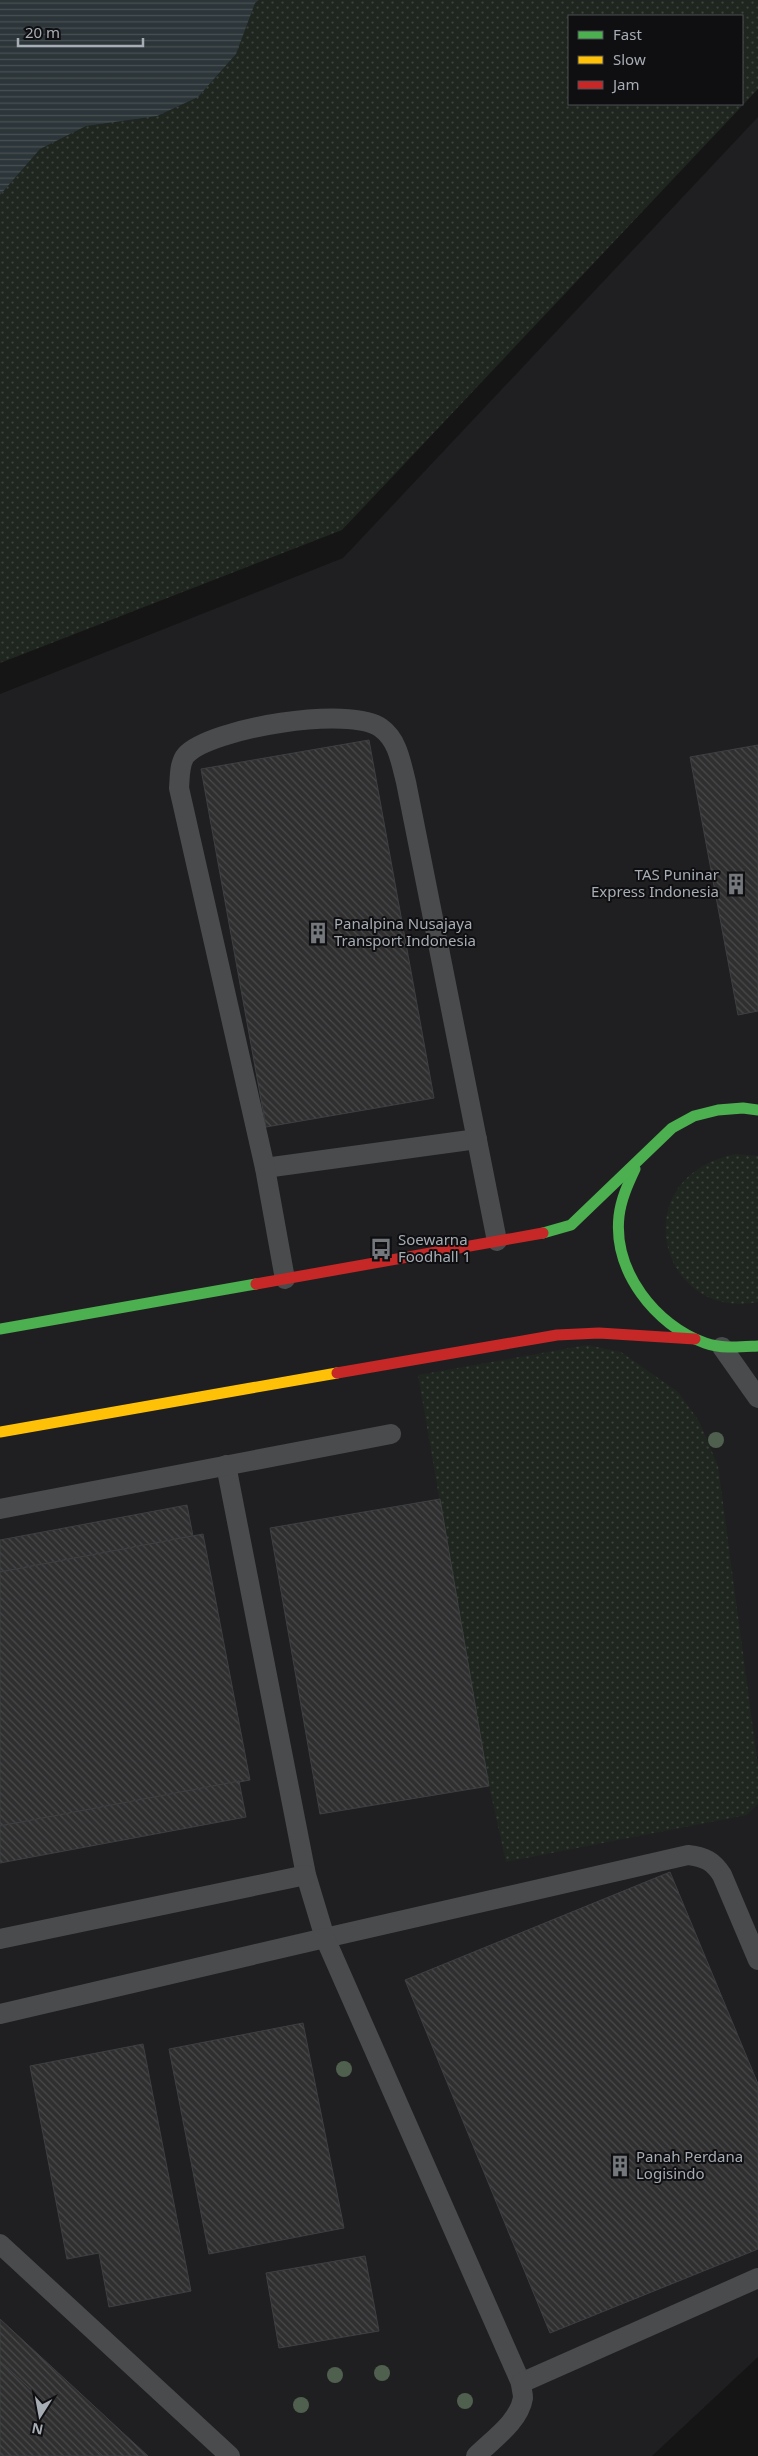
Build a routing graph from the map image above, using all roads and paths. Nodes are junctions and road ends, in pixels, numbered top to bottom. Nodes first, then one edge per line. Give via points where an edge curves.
1 (758, 1110) edge
2 (477, 1139) junction
3 (638, 1163) junction
4 (265, 1168) junction
5 (497, 1241) junction
6 (285, 1279) junction
7 (0, 1329) edge
8 (695, 1339) junction
9 (722, 1346) junction
10 (758, 1346) edge
11 (758, 1398) edge
12 (0, 1432) edge
13 (392, 1434) dead end
14 (226, 1465) junction
15 (0, 1509) edge
16 (306, 1875) junction
17 (325, 1938) junction
18 (0, 1939) edge
19 (758, 1960) edge
20 (0, 2014) edge
21 (0, 2244) edge
22 (758, 2278) edge
23 (521, 2382) junction
24 (230, 2456) edge
25 (476, 2456) edge

1 - 3 street via 718,1110 694,1116 666,1133
2 - 4 lane
2 - 4 lane via 397,747 381,728 359,719 326,717 247,729 199,746 185,756 180,770 180,788
2 - 5 lane
3 - 5 street via 571,1225
3 - 8 street via 623,1195 619,1230 625,1264 640,1296 664,1322
4 - 6 lane
5 - 6 street
6 - 7 street
8 - 9 street
8 - 12 street via 599,1333 557,1335
9 - 10 street
9 - 11 lane
13 - 14 lane
14 - 15 lane
14 - 16 lane
16 - 17 lane
16 - 18 lane
17 - 19 lane via 688,1855 703,1857 715,1864
17 - 20 lane
17 - 23 lane
21 - 24 lane
22 - 23 lane
23 - 25 lane via 523,2398 518,2412

